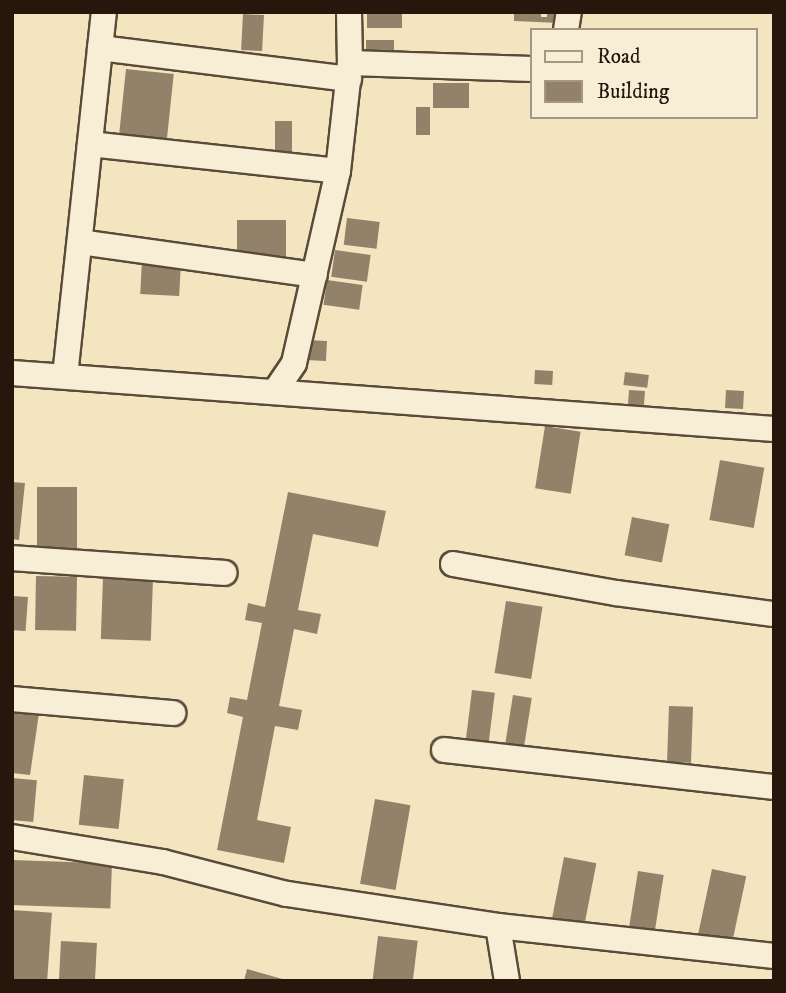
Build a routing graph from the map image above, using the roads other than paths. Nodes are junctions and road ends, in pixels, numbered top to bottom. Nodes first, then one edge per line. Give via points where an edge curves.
1 (104, 12) edge
2 (349, 12) edge
3 (100, 48) junction
4 (530, 69) edge
5 (350, 71) junction
6 (90, 144) junction
7 (338, 171) junction
8 (80, 242) junction
9 (314, 275) junction
10 (12, 373) edge
11 (65, 376) junction
12 (276, 390) junction
13 (774, 429) edge
14 (12, 558) edge
15 (453, 564) dead end
16 (224, 573) dead end
17 (774, 614) edge
18 (12, 699) edge
19 (173, 713) dead end
20 (444, 750) dead end
21 (774, 787) edge
22 (12, 837) edge
23 (498, 926) junction
24 (774, 956) edge
25 (507, 981) edge

1 - 3 street
2 - 5 street
3 - 5 street
3 - 6 street
4 - 5 street
5 - 7 street
6 - 7 street
6 - 8 street
7 - 9 street
8 - 9 street
8 - 11 street
9 - 12 street via 294,363
10 - 11 street
11 - 12 street
12 - 13 street
14 - 16 street
15 - 17 street via 616,593
18 - 19 street
20 - 21 street
22 - 23 street via 163,862 287,894
23 - 24 street
23 - 25 street

